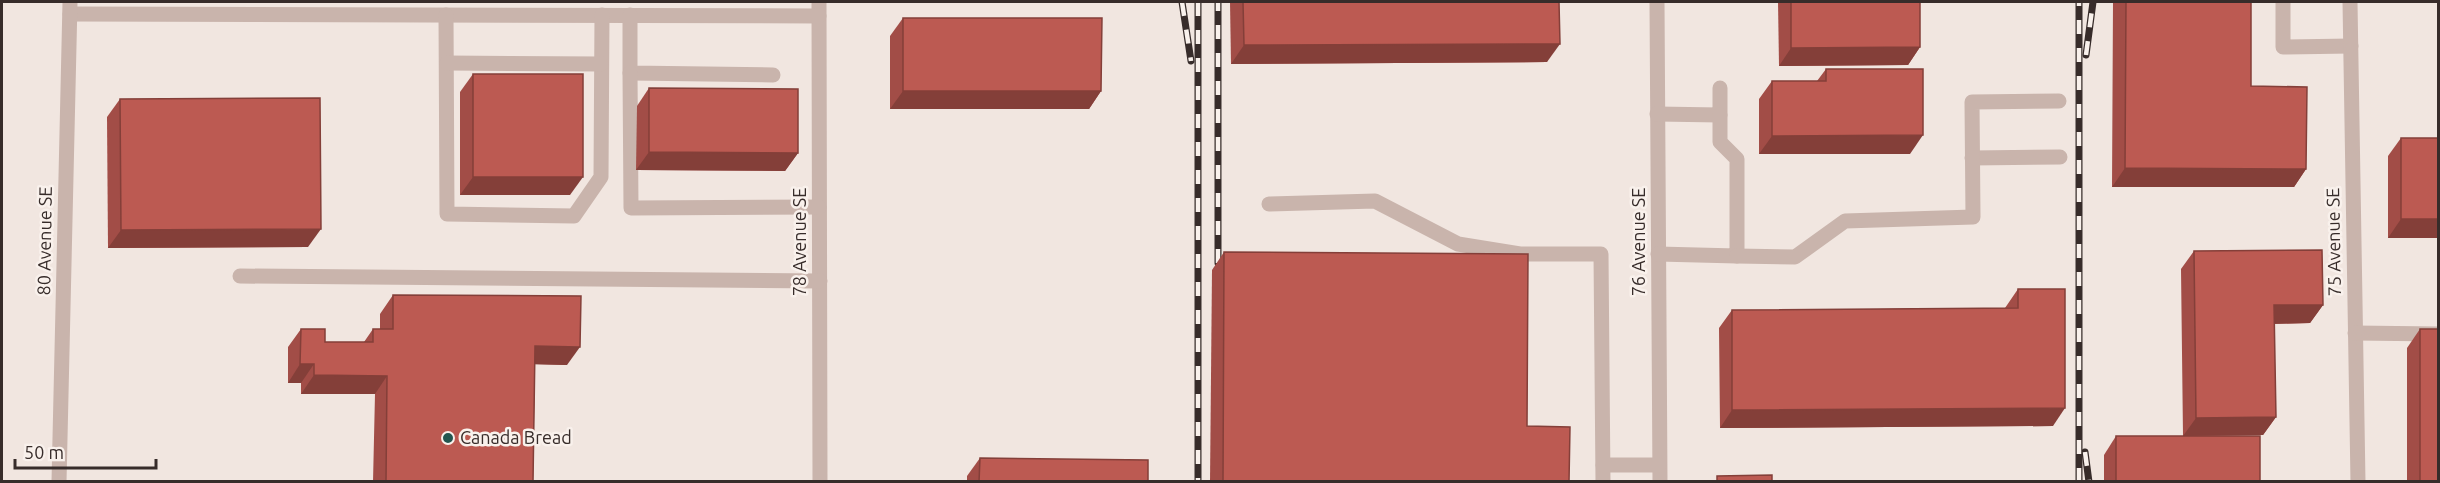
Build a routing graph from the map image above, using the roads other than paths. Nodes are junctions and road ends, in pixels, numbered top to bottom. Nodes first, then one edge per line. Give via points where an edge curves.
1 (1657, 2) edge
2 (2283, 2) edge
3 (2350, 2) edge
4 (70, 8) edge
5 (819, 9) edge
6 (446, 15) junction
7 (602, 15) junction
8 (630, 15) junction
9 (2351, 45) junction
10 (447, 63) junction
11 (602, 64) junction
12 (630, 73) junction
13 (773, 75) dead end
14 (1720, 88) dead end
15 (2059, 101) dead end
16 (1657, 114) junction
17 (1720, 115) junction
18 (2060, 157) dead end
19 (1972, 158) junction
20 (1269, 204) dead end
21 (819, 207) junction
22 (1658, 254) junction
23 (1737, 256) junction
24 (240, 276) dead end
25 (820, 281) junction
26 (2355, 333) junction
27 (2439, 334) edge
28 (1603, 465) junction
29 (1659, 465) junction
30 (59, 482) edge
31 (820, 482) edge
32 (1603, 482) edge
33 (1660, 482) edge
34 (2358, 482) edge

1 - 16 street, 76 Avenue SE
2 - 9 street via 2283,46
3 - 9 street, 75 Avenue SE
4 - 6 street
4 - 30 street, 80 Avenue SE
5 - 8 street
5 - 21 street, 78 Avenue SE
6 - 7 street
6 - 10 street
7 - 8 street
7 - 11 street
8 - 12 street
9 - 26 street, 75 Avenue SE
10 - 11 street
10 - 11 street via 447,214 574,216 602,177
12 - 13 street
12 - 21 street via 631,208
14 - 17 street
15 - 19 street via 1972,102
16 - 17 street
16 - 22 street, 76 Avenue SE
17 - 23 street via 1720,142 1737,159
18 - 19 street
19 - 23 street via 1973,217 1845,221 1795,256
20 - 28 street via 1376,201 1458,244 1520,254 1601,254
21 - 25 street, 78 Avenue SE
22 - 23 street
22 - 29 street, 76 Avenue SE
24 - 25 street
25 - 31 street, 78 Avenue SE
26 - 27 street
26 - 34 street, 75 Avenue SE
28 - 29 street
28 - 32 street
29 - 33 street, 76 Avenue SE

